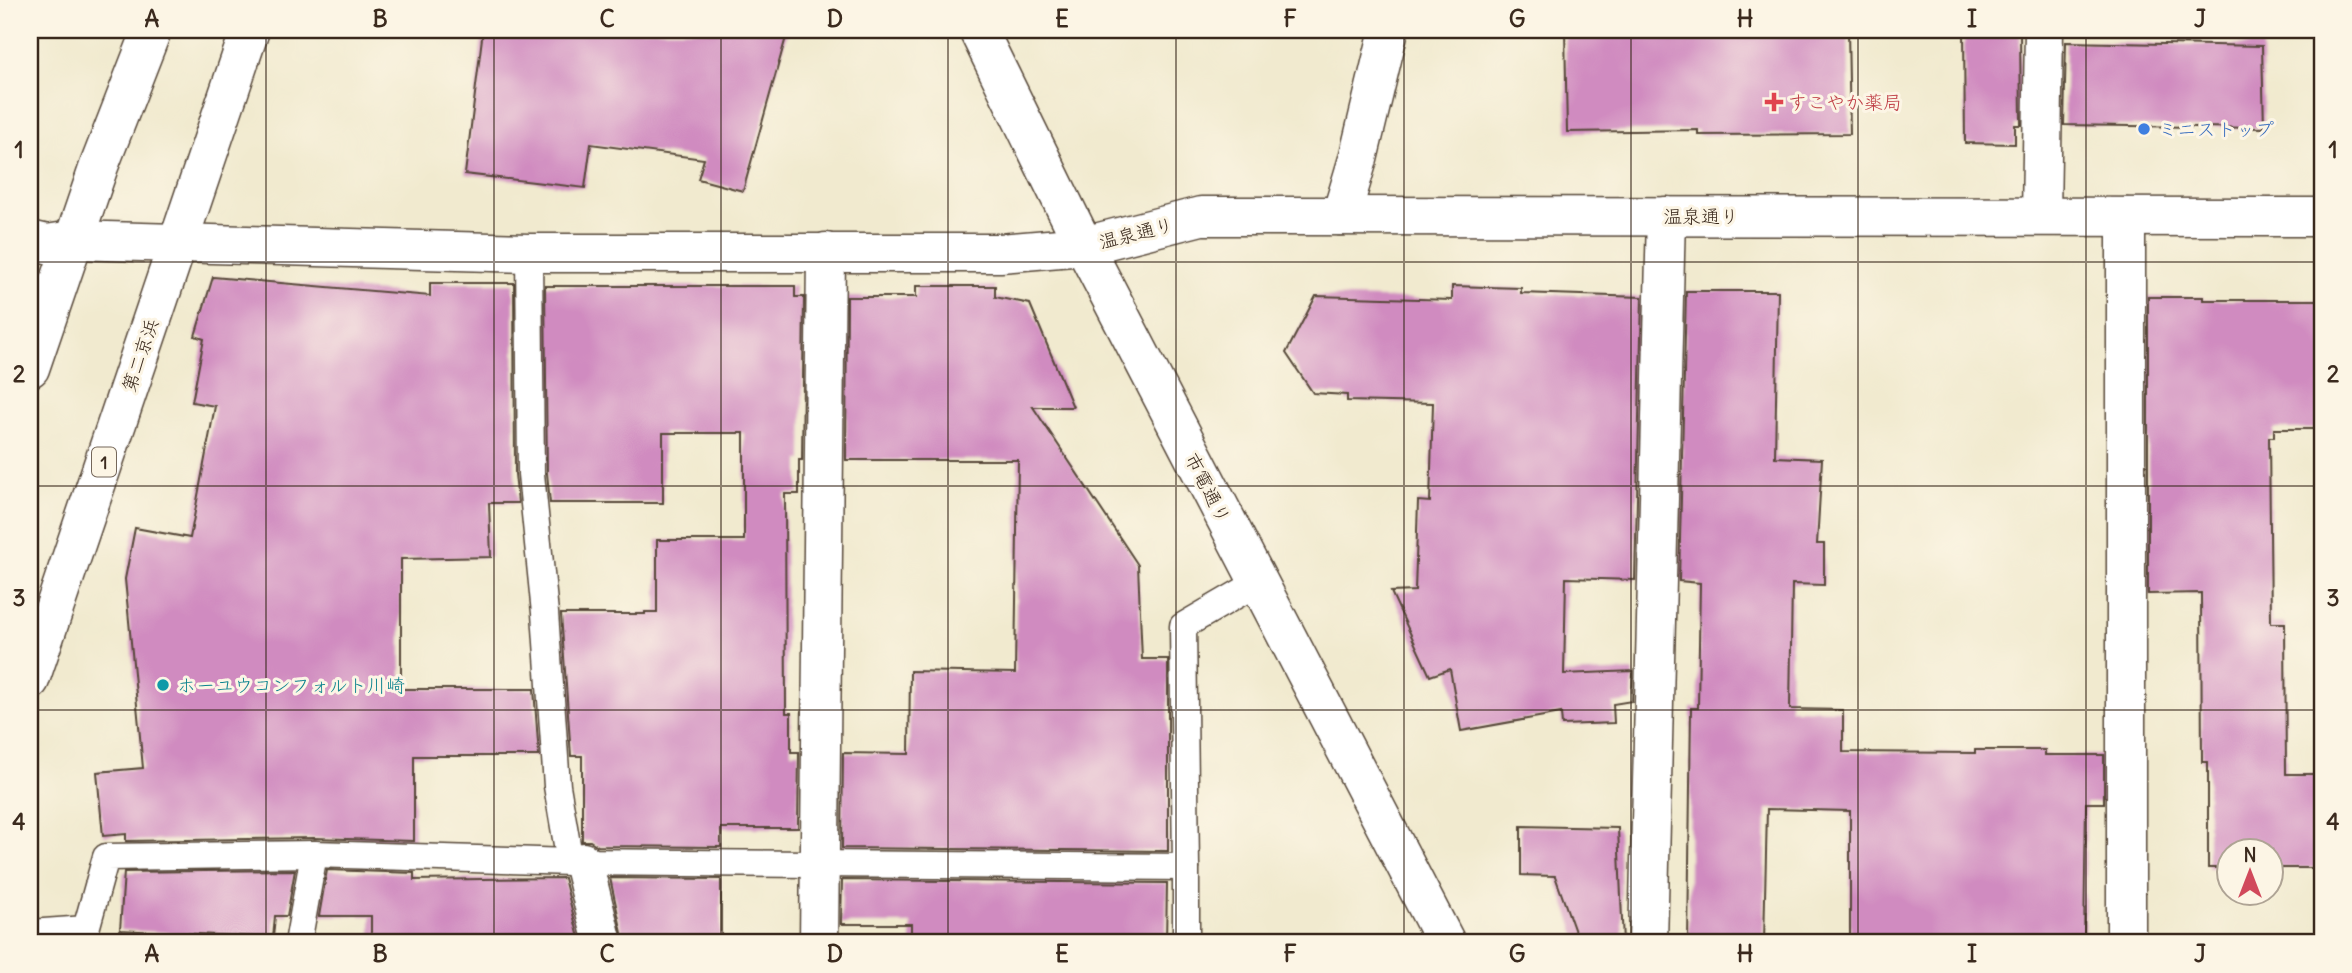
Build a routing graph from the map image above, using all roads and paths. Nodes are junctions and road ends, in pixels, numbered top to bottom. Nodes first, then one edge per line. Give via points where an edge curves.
1 (152, 30) edge
2 (250, 30) edge
3 (978, 30) edge
4 (1389, 30) edge
5 (2044, 30) edge
6 (1341, 216) junction
7 (1666, 216) junction
8 (2041, 216) junction
9 (2126, 217) junction
10 (2322, 217) edge
11 (30, 240) edge
12 (72, 240) junction
13 (178, 244) junction
14 (1084, 246) junction
15 (826, 252) junction
16 (529, 253) junction
17 (30, 368) edge
18 (1257, 583) junction
19 (30, 680) edge
20 (314, 854) junction
21 (576, 862) junction
22 (820, 865) junction
23 (1186, 867) junction
24 (30, 933) edge
25 (298, 943) edge
26 (603, 943) edge
27 (819, 943) edge
28 (1186, 943) edge
29 (1446, 943) edge
30 (1648, 943) edge
31 (2126, 943) edge

1 - 12 main road
2 - 13 main road, 第二京浜 / 1
3 - 14 main road, 市電通り
4 - 6 main road
5 - 8 main road
6 - 7 main road, 温泉通り
6 - 14 main road, 温泉通り via 1201,216
7 - 8 main road, 温泉通り
7 - 30 main road
8 - 9 main road, 温泉通り
9 - 10 main road, 温泉通り
9 - 31 main road
11 - 12 main road, 温泉通り via 47,244
12 - 13 main road, 温泉通り
12 - 17 main road
13 - 16 main road, 温泉通り
13 - 19 main road, 第二京浜 / 1
14 - 15 main road, 温泉通り via 1000,253
14 - 18 main road, 市電通り
15 - 16 main road, 温泉通り
15 - 22 main road
16 - 21 lane via 531,474 557,786
18 - 23 lane via 1183,626
18 - 29 main road, 市電通り
20 - 21 lane
20 - 24 lane via 107,857 86,929
20 - 25 lane
21 - 22 lane
21 - 26 main road
22 - 23 lane
22 - 27 main road
23 - 28 lane

